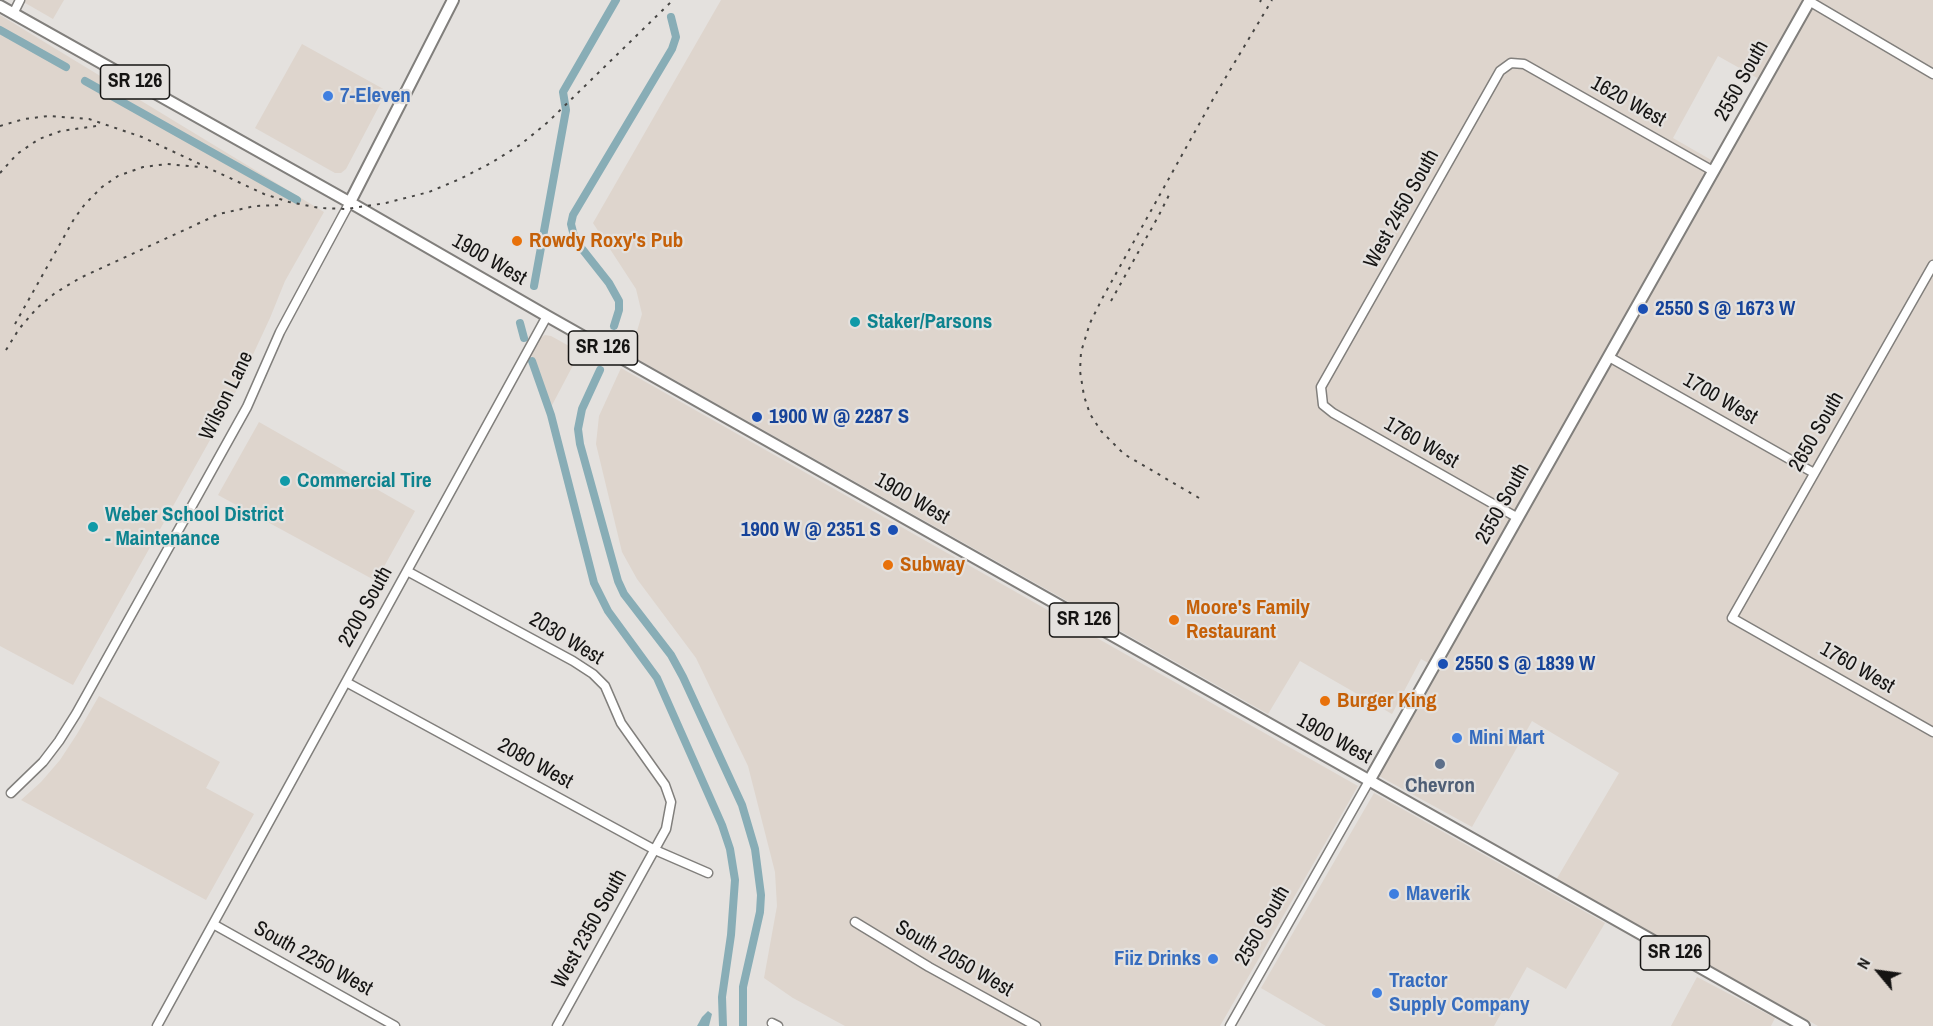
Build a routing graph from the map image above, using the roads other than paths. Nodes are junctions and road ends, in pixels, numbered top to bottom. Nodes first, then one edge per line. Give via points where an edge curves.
1 (20, 0) edge
2 (453, 0) edge
3 (1809, 1) edge
4 (0, 6) edge
5 (13, 14) junction
6 (1524, 64) joint
7 (1933, 74) edge
8 (1713, 171) junction
9 (350, 202) junction
10 (1933, 265) edge
11 (546, 316) junction
12 (1609, 357) junction
13 (1321, 387) joint
14 (1814, 473) junction
15 (1518, 518) junction
16 (407, 571) junction
17 (1732, 618) joint
18 (346, 682) junction
19 (1933, 732) edge
20 (1369, 781) junction
21 (11, 793) dead end
22 (655, 850) junction
23 (708, 873) dead end
24 (855, 922) dead end
25 (213, 924) junction
26 (157, 1026) edge
27 (395, 1026) edge
28 (557, 1026) edge
29 (1036, 1026) edge
30 (1230, 1026) edge
31 (1804, 1026) edge

1 - 5 street
2 - 9 main road, Wilson Lane
3 - 7 street
3 - 8 main road, 2550 South
4 - 5 main road, 1900 West / SR 126
5 - 9 main road, 1900 West / SR 126
6 - 8 street, 1620 West
6 - 13 street, West 2450 South via 1510,63 1500,71
8 - 12 main road, 2550 South
9 - 11 main road, 1900 West / SR 126
9 - 21 street, Wilson Lane via 280,332 247,407 76,714 43,762
10 - 14 street, 2650 South
11 - 16 street, 2200 South
11 - 20 main road, 1900 West / SR 126
12 - 14 street, 1700 West
12 - 15 main road, 2550 South
13 - 15 street, 1760 West via 1323,405 1333,413
14 - 17 street, 2650 South
15 - 20 main road, 2550 South
16 - 18 street, 2200 South
16 - 22 street, 2030 West via 573,661 605,686 621,723 665,786 671,801 666,829
17 - 19 street, 1760 West
18 - 22 street, 2080 West
18 - 25 street, 2200 South
20 - 30 street, 2550 South
20 - 31 main road, 1900 West / SR 126
22 - 23 street, 2080 West
22 - 28 street, West 2350 South
24 - 29 street, South 2050 West
25 - 26 street, 2200 South
25 - 27 street, South 2250 West

